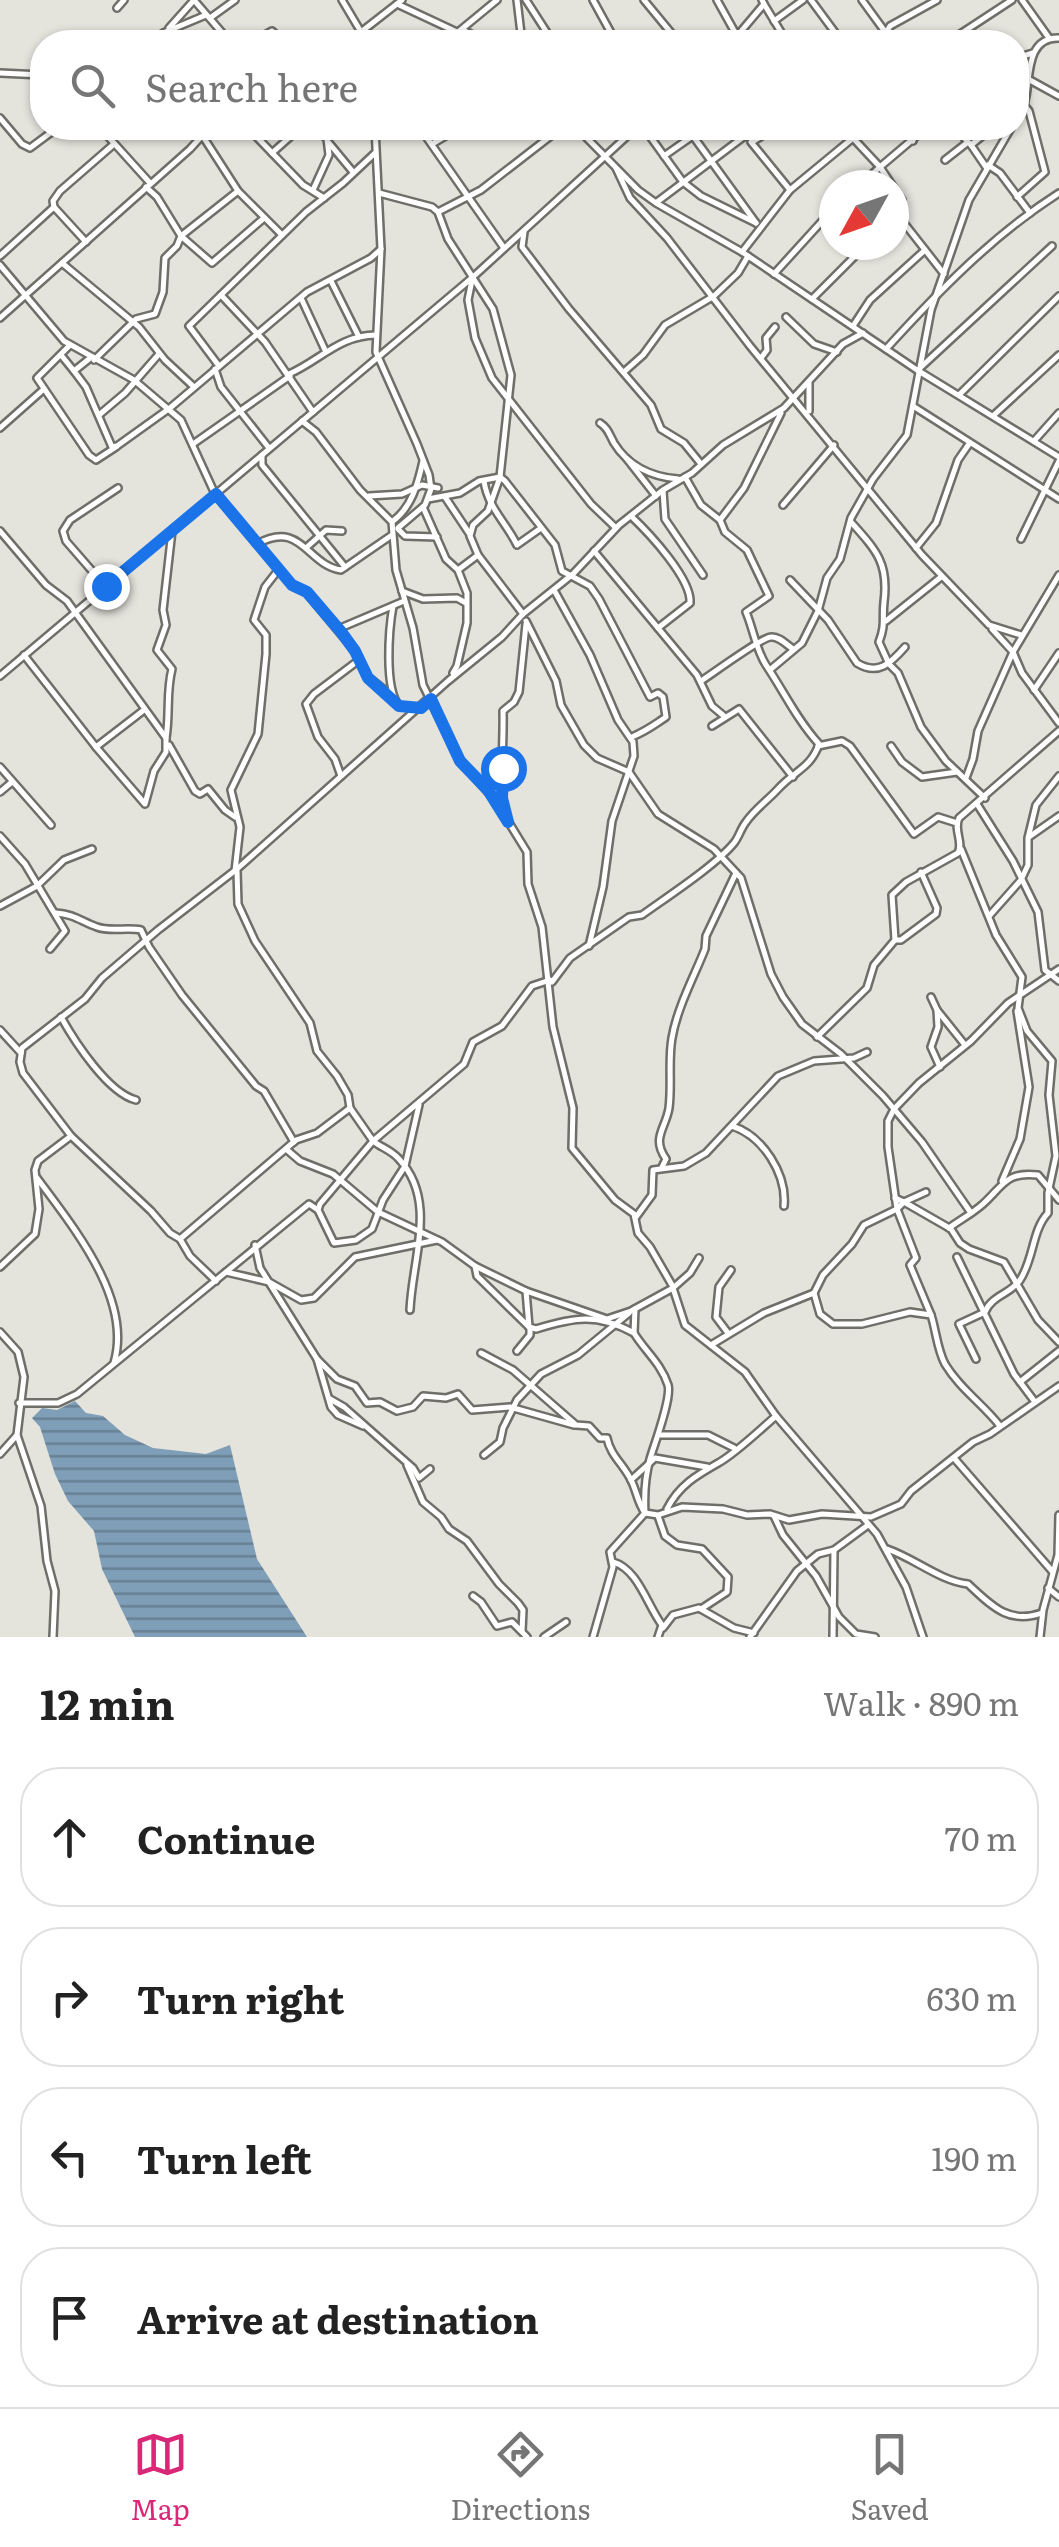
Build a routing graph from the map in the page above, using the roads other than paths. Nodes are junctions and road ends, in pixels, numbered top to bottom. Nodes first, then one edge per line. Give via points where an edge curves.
1 (124, 0) edge
2 (194, 0) edge
3 (234, 0) edge
4 (342, 0) edge
5 (412, 0) edge
6 (497, 0) edge
7 (518, 0) edge
8 (526, 0) edge
9 (593, 0) edge
10 (644, 0) edge
11 (717, 0) edge
12 (803, 0) edge
13 (811, 0) edge
14 (862, 0) edge
15 (938, 0) edge
16 (1012, 0) edge
17 (1022, 0) edge
18 (399, 2) edge
19 (763, 2) edge
20 (116, 8) dead end
21 (419, 12) junction
22 (208, 16) junction
23 (774, 21) junction
24 (168, 30) edge
25 (174, 30) edge
26 (220, 30) edge
27 (360, 30) edge
28 (364, 30) edge
29 (459, 30) edge
30 (462, 30) edge
31 (521, 30) edge
32 (545, 30) edge
33 (609, 30) edge
34 (667, 30) edge
35 (730, 30) edge
36 (741, 30) edge
37 (779, 30) edge
38 (833, 30) edge
39 (884, 30) edge
40 (889, 30) edge
41 (969, 30) edge
42 (1059, 38) edge
43 (1050, 39) junction
44 (1034, 53) junction
45 (1029, 54) edge
46 (0, 73) edge
47 (30, 74) edge
48 (1029, 75) edge
49 (1029, 80) edge
50 (1059, 96) edge
51 (1029, 111) edge
52 (0, 118) edge
53 (41, 140) edge
54 (111, 140) edge
55 (197, 140) edge
56 (205, 140) edge
57 (259, 140) edge
58 (287, 140) edge
59 (328, 140) joint
60 (375, 140) edge
61 (429, 140) edge
62 (439, 140) edge
63 (545, 140) edge
64 (589, 140) edge
65 (624, 140) edge
66 (653, 140) edge
67 (687, 140) edge
68 (696, 140) edge
69 (734, 140) edge
70 (755, 140) edge
71 (850, 140) edge
72 (854, 140) edge
73 (913, 140) edge
74 (966, 140) edge
75 (976, 140) edge
76 (1004, 140) edge
77 (752, 142) joint
78 (114, 144) junction
79 (432, 144) junction
80 (970, 144) junction
81 (375, 153) junction
82 (272, 154) junction
83 (607, 156) junction
84 (664, 156) junction
85 (712, 160) junction
86 (945, 160) dead end
87 (987, 166) junction
88 (880, 167) junction
89 (616, 168) junction
90 (877, 170) edge
91 (882, 170) edge
92 (353, 172) junction
93 (683, 182) junction
94 (148, 185) junction
95 (312, 190) junction
96 (790, 190) junction
97 (238, 191) junction
98 (379, 193) junction
99 (1059, 193) edge
100 (470, 196) junction
101 (1017, 197) junction
102 (324, 198) junction
103 (656, 203) junction
104 (54, 207) junction
105 (438, 212) junction
106 (1030, 214) junction
107 (264, 218) junction
108 (819, 224) edge
109 (758, 227) junction
110 (526, 230) junction
111 (909, 231) edge
112 (282, 235) junction
113 (181, 236) junction
114 (86, 242) junction
115 (1052, 246) dead end
116 (381, 248) junction
117 (504, 249) junction
118 (925, 250) junction
119 (745, 254) junction
120 (0, 256) edge
121 (851, 260) edge
122 (62, 263) junction
123 (0, 265) edge
124 (774, 274) junction
125 (944, 274) junction
126 (473, 278) junction
127 (331, 280) junction
128 (938, 292) junction
129 (220, 295) junction
130 (714, 296) junction
131 (1059, 296) edge
132 (26, 297) junction
133 (301, 298) junction
134 (812, 299) junction
135 (786, 317) dead end
136 (0, 318) edge
137 (132, 322) junction
138 (853, 326) junction
139 (775, 328) dead end
140 (863, 333) junction
141 (259, 335) junction
142 (376, 335) junction
143 (359, 336) junction
144 (69, 346) junction
145 (886, 349) junction
146 (324, 350) junction
147 (837, 352) junction
148 (159, 354) junction
149 (61, 355) junction
150 (1059, 355) edge
151 (378, 358) junction
152 (761, 358) junction
153 (92, 359) junction
154 (217, 368) junction
155 (918, 370) junction
156 (74, 371) junction
157 (624, 372) junction
158 (289, 375) junction
159 (134, 380) junction
160 (809, 383) junction
161 (194, 387) junction
162 (44, 390) junction
163 (960, 394) junction
164 (796, 398) junction
165 (509, 400) junction
166 (912, 406) junction
167 (170, 408) junction
168 (784, 408) junction
169 (239, 409) junction
170 (313, 412) junction
171 (1059, 413) edge
172 (99, 414) junction
173 (809, 414) junction
174 (994, 415) junction
175 (302, 421) junction
176 (600, 422) dead end
177 (0, 428) edge
178 (1034, 440) junction
179 (969, 443) junction
180 (193, 444) junction
181 (834, 444) junction
182 (117, 446) junction
183 (270, 448) junction
184 (262, 455) junction
185 (628, 459) junction
186 (1059, 459) edge
187 (424, 460) junction
188 (701, 464) junction
189 (429, 475) junction
190 (500, 477) junction
191 (683, 478) junction
192 (484, 480) junction
193 (417, 486) junction
194 (430, 486) junction
195 (118, 488) dead end
196 (438, 488) junction
197 (868, 489) junction
198 (663, 490) junction
199 (1043, 490) junction
200 (216, 494) junction
201 (367, 496) junction
202 (444, 496) junction
203 (656, 496) junction
204 (428, 499) junction
205 (1059, 499) edge
206 (490, 505) junction
207 (783, 506) dead end
208 (423, 507) junction
209 (631, 516) junction
210 (720, 520) junction
211 (392, 522) junction
212 (851, 522) junction
213 (398, 528) junction
214 (541, 528) junction
215 (616, 528) junction
216 (0, 531) edge
217 (342, 531) dead end
218 (172, 532) junction
219 (320, 535) junction
220 (392, 535) junction
221 (437, 536) junction
222 (470, 536) junction
223 (1021, 539) dead end
224 (257, 544) junction
225 (307, 546) junction
226 (916, 548) junction
227 (594, 552) junction
228 (478, 556) junction
229 (346, 567) junction
230 (279, 570) junction
231 (458, 570) junction
232 (573, 574) junction
233 (703, 575) dead end
234 (1059, 575) edge
235 (942, 577) junction
236 (790, 580) dead end
237 (106, 586) junction
238 (401, 590) junction
239 (554, 590) junction
240 (404, 601) junction
241 (466, 603) junction
242 (393, 606) junction
243 (818, 611) junction
244 (74, 613) junction
245 (525, 618) junction
246 (886, 621) junction
247 (988, 625) junction
248 (658, 628) junction
249 (338, 629) junction
250 (1021, 635) junction
251 (758, 644) junction
252 (905, 647) dead end
253 (792, 650) junction
254 (1013, 652) junction
255 (1059, 653) edge
256 (24, 655) junction
257 (359, 660) junction
258 (889, 664) junction
259 (772, 669) junction
260 (0, 676) edge
261 (448, 681) junction
262 (702, 682) junction
263 (1034, 690) junction
264 (392, 696) junction
265 (431, 699) junction
266 (421, 708) junction
267 (144, 710) junction
268 (724, 716) junction
269 (1059, 722) edge
270 (712, 726) dead end
271 (1059, 731) edge
272 (632, 736) junction
273 (167, 740) junction
274 (818, 746) junction
275 (891, 746) dead end
276 (96, 747) junction
277 (0, 767) edge
278 (628, 772) junction
279 (794, 776) junction
280 (963, 776) junction
281 (1059, 776) edge
282 (341, 778) junction
283 (12, 782) junction
284 (0, 792) edge
285 (985, 798) junction
286 (977, 804) junction
287 (1059, 816) edge
288 (236, 817) junction
289 (508, 822) junction
290 (957, 823) junction
291 (50, 825) dead end
292 (1028, 838) junction
293 (2, 842) edge
294 (92, 849) dead end
295 (961, 849) junction
296 (720, 856) junction
297 (236, 870) junction
298 (736, 872) junction
299 (922, 872) junction
300 (1020, 880) junction
301 (37, 886) junction
302 (0, 906) edge
303 (56, 913) junction
304 (989, 918) junction
305 (148, 938) junction
306 (895, 940) junction
307 (589, 946) junction
308 (50, 949) dead end
309 (1059, 968) edge
310 (1049, 976) junction
311 (550, 982) junction
312 (1059, 982) edge
313 (1019, 996) junction
314 (932, 997) dead end
315 (1018, 1008) junction
316 (937, 1010) junction
317 (61, 1017) junction
318 (0, 1030) edge
319 (816, 1037) junction
320 (965, 1045) junction
321 (867, 1052) dead end
322 (21, 1053) junction
323 (845, 1058) junction
324 (940, 1067) junction
325 (136, 1100) dead end
326 (419, 1105) junction
327 (350, 1108) junction
328 (894, 1109) junction
329 (732, 1126) junction
330 (71, 1136) junction
331 (373, 1141) junction
332 (294, 1142) junction
333 (1057, 1143) edge
334 (286, 1149) junction
335 (405, 1166) junction
336 (662, 1167) junction
337 (36, 1175) junction
338 (338, 1181) junction
339 (1002, 1181) junction
340 (1050, 1186) junction
341 (926, 1192) dead end
342 (895, 1198) junction
343 (1059, 1200) edge
344 (904, 1202) junction
345 (784, 1206) dead end
346 (897, 1209) junction
347 (318, 1210) junction
348 (378, 1212) junction
349 (971, 1213) junction
350 (636, 1217) junction
351 (949, 1228) junction
352 (420, 1230) junction
353 (180, 1239) junction
354 (438, 1240) junction
355 (418, 1243) junction
356 (255, 1245) junction
357 (957, 1257) dead end
358 (699, 1258) dead end
359 (475, 1266) junction
360 (0, 1267) edge
361 (731, 1270) dead end
362 (226, 1272) junction
363 (216, 1281) junction
364 (269, 1282) junction
365 (1018, 1284) junction
366 (673, 1288) junction
367 (526, 1290) junction
368 (814, 1293) junction
369 (410, 1310) dead end
370 (633, 1310) junction
371 (985, 1312) junction
372 (931, 1316) junction
373 (607, 1319) junction
374 (617, 1324) junction
375 (529, 1327) junction
376 (0, 1332) edge
377 (634, 1333) junction
378 (728, 1334) junction
379 (1059, 1342) edge
380 (711, 1345) junction
381 (516, 1351) dead end
382 (1059, 1351) edge
383 (481, 1353) dead end
384 (317, 1359) junction
385 (976, 1359) dead end
386 (114, 1364) junction
387 (1020, 1382) junction
388 (1059, 1386) edge
389 (529, 1387) junction
390 (1035, 1402) junction
391 (19, 1404) junction
392 (512, 1408) junction
393 (776, 1416) junction
394 (576, 1425) junction
395 (1000, 1426) junction
396 (17, 1435) junction
397 (660, 1435) junction
398 (734, 1448) junction
399 (0, 1454) edge
400 (484, 1456) dead end
401 (954, 1458) junction
402 (650, 1462) junction
403 (407, 1465) junction
404 (706, 1467) junction
405 (430, 1469) dead end
406 (631, 1480) junction
407 (666, 1511) junction
408 (645, 1514) junction
409 (658, 1515) junction
410 (773, 1515) junction
411 (1059, 1515) edge
412 (863, 1517) junction
413 (868, 1525) junction
414 (885, 1548) junction
415 (834, 1550) junction
416 (613, 1562) junction
417 (805, 1564) junction
418 (1052, 1570) junction
419 (1048, 1588) junction
420 (473, 1596) dead end
421 (1059, 1597) edge
422 (701, 1608) junction
423 (833, 1610) junction
424 (1042, 1613) junction
425 (566, 1622) dead end
426 (847, 1625) junction
427 (921, 1627) junction
428 (662, 1628) junction
429 (524, 1634) edge
430 (831, 1635) edge
431 (660, 1636) edge
432 (751, 1636) edge
433 (53, 1637) edge
434 (544, 1637) edge
435 (593, 1637) edge
436 (876, 1637) edge
437 (923, 1637) edge
438 (931, 1637) edge
439 (1040, 1637) edge

1 - 20 street
2 - 22 street
2 - 24 street
3 - 22 street
4 - 27 street
5 - 21 street
6 - 30 street
7 - 31 street
8 - 32 street
9 - 33 street
10 - 34 street
11 - 35 street
12 - 23 street
13 - 38 street
14 - 39 street
15 - 40 street
16 - 41 street
17 - 43 street
18 - 21 street
18 - 28 street
19 - 23 street
19 - 36 street
21 - 29 street
22 - 25 street
22 - 26 street
23 - 37 street
42 - 43 street
43 - 44 street
44 - 45 street
44 - 48 street
46 - 47 street
49 - 50 street
51 - 101 street via 1045,172
52 - 53 street via 22,144 30,148
54 - 78 street
55 - 94 street
56 - 97 street
57 - 82 street
58 - 82 street
59 - 92 street
59 - 95 street via 329,155
60 - 81 street
61 - 79 street
62 - 79 street
63 - 100 street
64 - 83 street
65 - 83 street
66 - 84 street
67 - 84 street
68 - 85 street
69 - 85 street
70 - 77 street
71 - 96 street
72 - 88 street
73 - 88 street
74 - 80 street
75 - 80 street
76 - 87 street
77 - 96 street
78 - 94 street
78 - 104 street via 60,191
79 - 100 street
80 - 86 street
80 - 87 street
81 - 92 street
81 - 98 street
82 - 95 street
83 - 89 street
83 - 110 street
84 - 93 street
85 - 93 street
85 - 109 street
87 - 101 street
87 - 125 street
88 - 90 street
88 - 91 street
89 - 103 street
89 - 130 street via 626,193
92 - 102 street
93 - 103 street
93 - 109 street
94 - 113 street
94 - 114 street
95 - 102 street
96 - 109 street
97 - 107 street
97 - 113 street
98 - 105 street
98 - 116 street
99 - 106 street
100 - 105 street
100 - 117 street
101 - 106 street
102 - 112 street
103 - 119 street
104 - 114 street
104 - 120 street
105 - 126 street
106 - 128 street
107 - 112 street
107 - 113 street via 212,262
108 - 124 street
109 - 119 street
110 - 117 street
110 - 157 street via 525,252
111 - 118 street
112 - 129 street
113 - 137 street via 165,258 155,314
114 - 122 street
115 - 155 street
116 - 127 street
116 - 142 street
117 - 126 street
118 - 125 street
118 - 138 street via 870,300
119 - 124 street
119 - 130 street via 738,274
121 - 134 street
122 - 132 street
122 - 137 street
123 - 132 street
124 - 134 street
125 - 128 street
126 - 151 street
126 - 165 street via 493,309 510,369
126 - 165 street via 468,300 475,338
127 - 133 street
127 - 143 street
128 - 145 street
128 - 155 street
129 - 141 street
129 - 154 street via 189,328
130 - 152 street
130 - 157 street via 664,325
131 - 163 street
132 - 136 street
132 - 144 street
133 - 141 street
133 - 146 street
134 - 138 street
135 - 147 street via 814,344
137 - 148 street
137 - 153 street
138 - 140 street
139 - 152 street
140 - 145 street
140 - 147 street
141 - 154 street
141 - 158 street
142 - 143 street
142 - 151 street
143 - 146 street
144 - 149 street
144 - 153 street
145 - 155 street
146 - 158 street
147 - 160 street
148 - 159 street
148 - 161 street
149 - 156 street
149 - 162 street via 37,378
150 - 174 street
151 - 170 street
151 - 187 street
152 - 164 street
153 - 156 street
153 - 159 street
154 - 161 street
154 - 169 street via 221,387
155 - 163 street
155 - 166 street
156 - 172 street
157 - 188 street via 662,429
158 - 169 street
158 - 170 street
159 - 167 street
159 - 172 street
160 - 164 street
160 - 173 street
161 - 167 street
162 - 177 street
162 - 182 street via 89,456 96,460
163 - 174 street
164 - 168 street
164 - 173 street
165 - 190 street
165 - 215 street
166 - 179 street
166 - 197 street via 907,435
167 - 180 street
167 - 182 street
168 - 188 street
168 - 210 street
169 - 180 street
169 - 183 street
170 - 175 street
171 - 178 street
172 - 182 street
173 - 181 street
174 - 178 street
175 - 183 street
175 - 201 street
176 - 185 street
178 - 186 street
179 - 199 street
179 - 226 street via 936,523
180 - 200 street
181 - 197 street
181 - 207 street
183 - 184 street
184 - 200 street
184 - 219 street via 262,465
185 - 191 street via 651,475
185 - 203 street
186 - 199 street
187 - 189 street
187 - 193 street
188 - 191 street
189 - 194 street
189 - 196 street
190 - 192 street
190 - 206 street
190 - 214 street
191 - 198 street
191 - 210 street via 701,506
192 - 202 street
192 - 206 street
193 - 194 street
193 - 201 street
193 - 211 street
194 - 196 street
194 - 204 street
195 - 237 street via 63,531
196 - 202 street
197 - 212 street
197 - 226 street
198 - 203 street
198 - 233 street via 664,519
199 - 205 street
199 - 223 street
200 - 218 street
200 - 224 street
201 - 211 street
202 - 204 street
202 - 222 street
203 - 209 street
204 - 208 street
206 - 214 street via 518,545
206 - 222 street
208 - 213 street
208 - 221 street
209 - 215 street
209 - 248 street via 691,596
210 - 251 street via 746,550 769,596 746,612
211 - 213 street
211 - 220 street
212 - 243 street
212 - 246 street via 883,561
213 - 221 street via 406,536
214 - 232 street via 555,544 562,571
215 - 227 street
216 - 244 street
217 - 219 street
218 - 237 street
218 - 273 street via 166,625 157,650 172,669
219 - 225 street
219 - 229 street
220 - 229 street
220 - 238 street
221 - 231 street
222 - 228 street
224 - 225 street via 275,537
224 - 230 street
225 - 229 street via 327,568
226 - 235 street
227 - 232 street
227 - 248 street
228 - 231 street
228 - 245 street
230 - 249 street
230 - 288 street via 254,620 266,636 266,654 258,734 231,790
231 - 241 street
232 - 239 street
232 - 272 street via 600,599 650,697 658,694 666,703 663,719
234 - 250 street
235 - 246 street
235 - 247 street
236 - 243 street
237 - 244 street
238 - 240 street
238 - 241 street
239 - 245 street
239 - 272 street
240 - 242 street
240 - 265 street
241 - 261 street via 461,650
242 - 249 street
242 - 264 street
243 - 253 street
243 - 258 street via 858,663 876,670
244 - 256 street
244 - 267 street
245 - 261 street
245 - 278 street via 584,745
245 - 289 street via 520,692 503,711
246 - 258 street via 879,642
247 - 250 street
247 - 254 street
248 - 262 street
249 - 257 street
250 - 254 street
251 - 253 street via 775,637
251 - 259 street
251 - 262 street
252 - 258 street
253 - 259 street
254 - 263 street
254 - 280 street
255 - 263 street
256 - 260 street
256 - 276 street
257 - 264 street via 368,678
257 - 282 street via 306,704
258 - 280 street via 921,727
259 - 274 street
261 - 265 street
262 - 268 street
263 - 269 street
264 - 266 street via 404,708
265 - 266 street
265 - 289 street via 460,761
266 - 282 street
267 - 273 street
267 - 276 street
268 - 270 street
268 - 279 street via 739,709
271 - 285 street
272 - 278 street
273 - 276 street via 145,804
273 - 288 street via 195,791 208,789
274 - 279 street
274 - 290 street via 850,746 914,834 938,817
275 - 280 street via 922,777
277 - 283 street
278 - 296 street via 658,814
278 - 307 street
279 - 296 street
280 - 285 street
281 - 292 street via 1038,800
282 - 297 street
283 - 284 street
283 - 291 street
285 - 286 street
286 - 290 street
286 - 300 street
287 - 292 street
288 - 297 street
289 - 311 street via 528,852 528,884
290 - 295 street
292 - 300 street via 1030,862
293 - 301 street
294 - 301 street via 64,860
295 - 299 street
295 - 304 street
296 - 298 street
296 - 307 street
297 - 305 street
297 - 327 street via 238,904 255,941 310,1023 317,1051 348,1094
298 - 319 street via 775,984
298 - 336 street via 673,1032 669,1106 659,1131
299 - 306 street via 891,897
299 - 306 street via 936,914
300 - 304 street
300 - 310 street via 1040,916
301 - 302 street
301 - 303 street
303 - 305 street via 100,929 127,926
303 - 308 street via 65,931
304 - 313 street via 1022,977
305 - 317 street
305 - 332 street via 182,995 264,1091
306 - 319 street via 874,965 867,988
307 - 311 street
309 - 310 street
310 - 312 street
310 - 313 street
311 - 326 street via 535,984 502,1026 473,1042 466,1061
311 - 350 street via 573,1114 570,1143
313 - 315 street
313 - 320 street
314 - 316 street
315 - 333 street via 1052,1061 1049,1095
315 - 339 street via 1029,1085 1020,1139
316 - 320 street
316 - 324 street via 931,1047
317 - 322 street
317 - 325 street via 115,1089
318 - 322 street
319 - 323 street
320 - 324 street
321 - 323 street
322 - 330 street via 23,1073
323 - 328 street
323 - 329 street via 814,1061 778,1076
324 - 328 street
326 - 331 street
326 - 335 street
327 - 331 street
327 - 332 street
328 - 342 street via 888,1147
328 - 349 street
329 - 336 street via 684,1166
329 - 345 street via 755,1140 776,1168
330 - 337 street via 38,1161
330 - 353 street
331 - 335 street
331 - 338 street
332 - 334 street
333 - 340 street
334 - 338 street
334 - 353 street
335 - 348 street
335 - 352 street via 421,1202
336 - 350 street via 653,1170 652,1195
337 - 360 street via 35,1234
337 - 386 street via 79,1235 118,1318
338 - 347 street
338 - 348 street
339 - 340 street via 1034,1174
339 - 349 street
340 - 343 street
340 - 365 street via 1048,1213
341 - 344 street
342 - 344 street
342 - 346 street
344 - 346 street
344 - 351 street
346 - 368 street via 864,1226
346 - 372 street
347 - 348 street via 334,1243 362,1238
347 - 356 street via 309,1204
348 - 352 street
349 - 351 street
350 - 366 street via 638,1233
351 - 365 street via 969,1249 1004,1262
352 - 354 street
352 - 355 street
353 - 363 street
354 - 355 street
354 - 359 street
355 - 364 street via 355,1256 314,1298 301,1300
355 - 369 street
356 - 362 street
356 - 364 street
357 - 371 street
358 - 366 street
359 - 367 street
359 - 375 street via 476,1276
361 - 378 street via 719,1287 716,1317
362 - 363 street
362 - 364 street
363 - 386 street
364 - 384 street
365 - 371 street
365 - 379 street
366 - 370 street
366 - 380 street via 682,1320
367 - 373 street
367 - 375 street
368 - 372 street via 820,1314 833,1324 910,1312
368 - 378 street
370 - 373 street
370 - 374 street
370 - 377 street
371 - 385 street via 959,1324
371 - 387 street
372 - 395 street via 944,1363
373 - 374 street
373 - 375 street
374 - 377 street
374 - 389 street
375 - 381 street
376 - 391 street via 18,1352 24,1377
377 - 397 street via 668,1385
378 - 380 street
380 - 393 street via 745,1372
382 - 387 street
383 - 389 street
384 - 392 street via 365,1401 397,1412 423,1396 458,1394 472,1410
384 - 403 street via 328,1398
386 - 391 street via 58,1403
387 - 390 street
388 - 390 street
389 - 392 street
389 - 394 street
390 - 395 street
391 - 396 street
392 - 394 street
392 - 400 street via 500,1442
393 - 398 street
393 - 412 street
394 - 406 street via 606,1438
395 - 401 street
396 - 399 street
396 - 433 street via 41,1506 55,1591
397 - 398 street via 708,1435
397 - 402 street
398 - 404 street
401 - 412 street via 901,1504
401 - 418 street
402 - 404 street via 674,1459
402 - 406 street
402 - 408 street
403 - 405 street via 419,1478
403 - 429 street via 423,1502 518,1602
404 - 407 street via 674,1494
406 - 408 street
407 - 409 street
407 - 410 street
408 - 409 street
408 - 416 street via 610,1552
409 - 422 street via 666,1536 702,1549 728,1577 727,1592
410 - 412 street
410 - 417 street
411 - 418 street
412 - 413 street
413 - 414 street
413 - 415 street
414 - 424 street via 968,1584 1006,1616
414 - 427 street
415 - 417 street
415 - 423 street
416 - 428 street via 637,1583
416 - 435 street
417 - 423 street
417 - 432 street
418 - 419 street
419 - 421 street
419 - 424 street
420 - 429 street via 496,1626 512,1622
422 - 428 street via 674,1616
422 - 432 street
423 - 426 street
423 - 430 street
424 - 439 street
425 - 434 street
426 - 430 street
426 - 436 street
427 - 437 street
427 - 438 street
428 - 431 street

